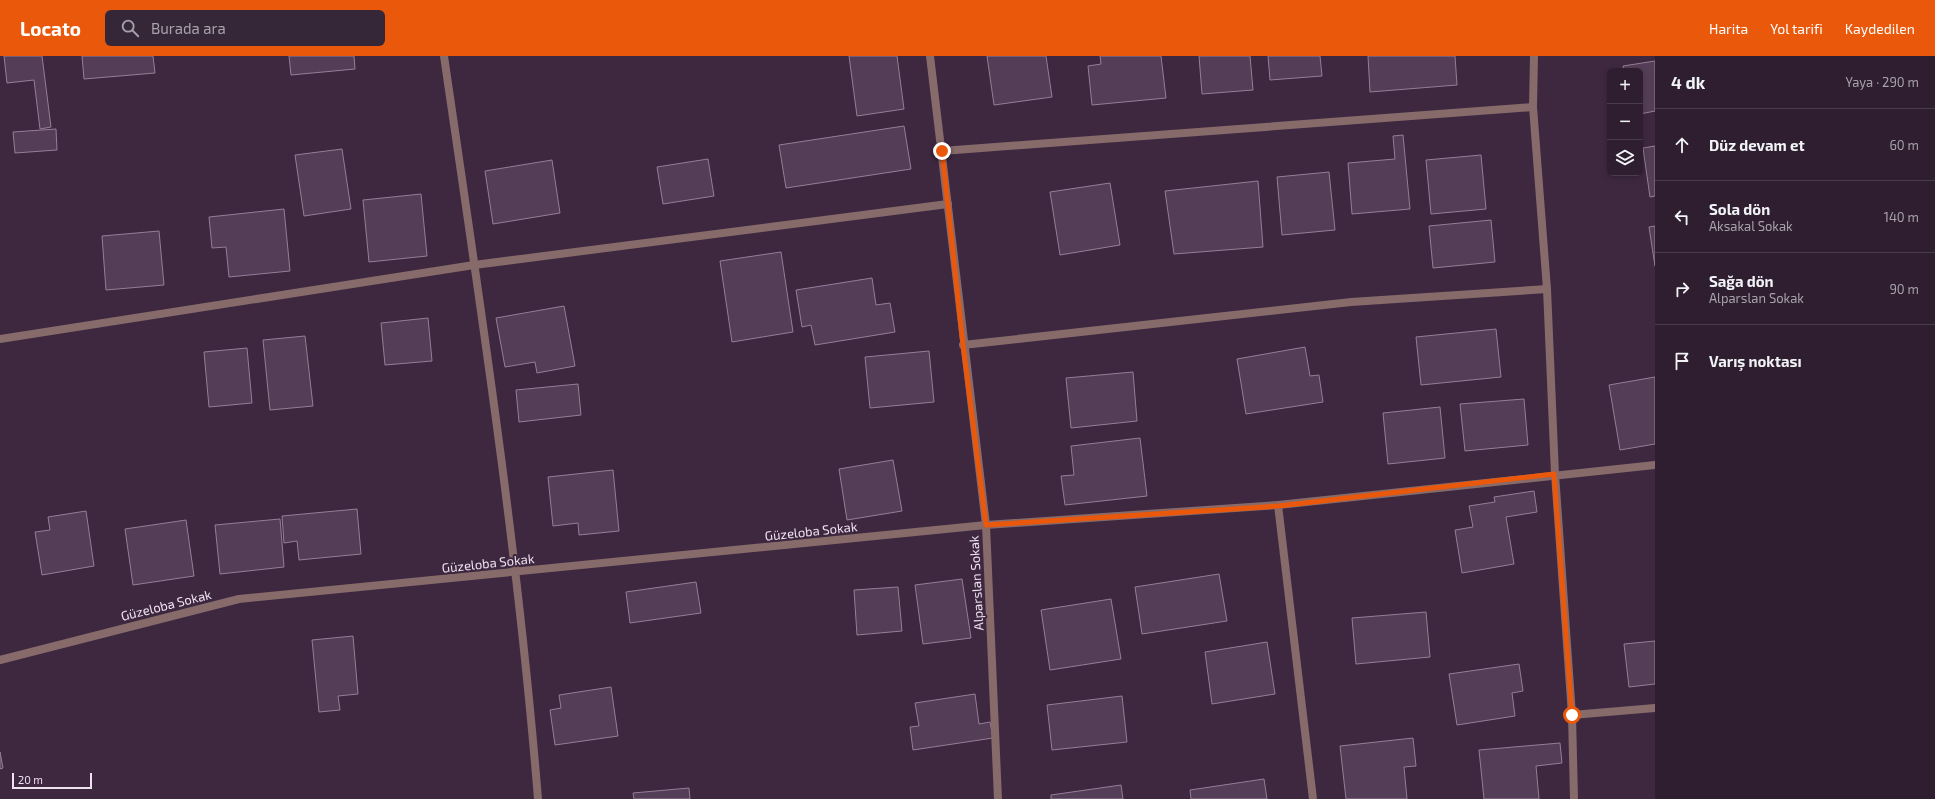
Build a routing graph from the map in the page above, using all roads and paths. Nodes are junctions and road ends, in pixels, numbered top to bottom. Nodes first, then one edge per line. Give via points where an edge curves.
1 (444, 56) edge
2 (930, 56) edge
3 (1534, 56) edge
4 (1533, 108) junction
5 (942, 151) junction
6 (948, 204) junction
7 (474, 265) junction
8 (1547, 289) junction
9 (0, 339) edge
10 (963, 345) junction
11 (1655, 465) edge
12 (1554, 474) junction
13 (1278, 506) junction
14 (986, 525) junction
15 (516, 573) junction
16 (0, 660) edge
17 (1655, 708) edge
18 (1572, 715) junction
19 (538, 799) edge
20 (998, 799) edge
21 (1313, 799) edge
22 (1574, 799) edge

1 - 7 street
2 - 5 street, Alparslan Sokak
3 - 4 street
4 - 5 street
4 - 8 street
5 - 6 street, Alparslan Sokak
6 - 7 street
6 - 10 street, Alparslan Sokak
7 - 9 street
7 - 15 street
8 - 10 street via 1351,302
8 - 12 street
10 - 14 street, Alparslan Sokak
11 - 12 street, Güzeloba Sokak
12 - 13 street, Güzeloba Sokak
12 - 18 street
13 - 14 street, Güzeloba Sokak
13 - 21 street
14 - 15 street, Güzeloba Sokak
14 - 20 street, Alparslan Sokak
15 - 16 street, Güzeloba Sokak via 239,599
15 - 19 street
17 - 18 street
18 - 22 street

